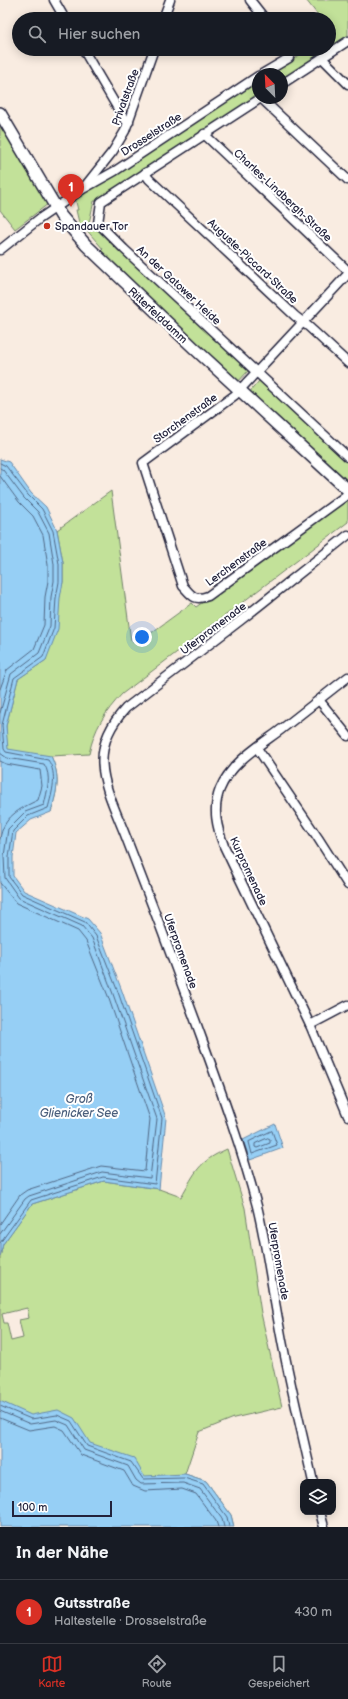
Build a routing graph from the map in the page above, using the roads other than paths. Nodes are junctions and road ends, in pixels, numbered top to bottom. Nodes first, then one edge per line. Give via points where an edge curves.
1 (54, 0) edge
2 (170, 0) edge
3 (250, 0) edge
4 (61, 12) edge
5 (166, 12) edge
6 (259, 12) edge
7 (348, 42) edge
8 (336, 49) edge
9 (87, 56) edge
10 (152, 56) edge
11 (289, 56) edge
12 (325, 56) edge
13 (322, 58) junction
14 (272, 68) edge
15 (252, 80) edge
16 (288, 80) edge
17 (348, 84) edge
18 (252, 104) edge
19 (267, 104) edge
20 (0, 113) edge
21 (129, 122) junction
22 (204, 134) junction
23 (144, 173) junction
24 (348, 180) edge
25 (83, 189) junction
26 (56, 208) junction
27 (0, 250) edge
28 (348, 271) edge
29 (348, 274) edge
30 (304, 322) junction
31 (348, 363) edge
32 (256, 372) junction
33 (240, 390) junction
34 (348, 458) edge
35 (143, 463) joint
36 (348, 490) edge
37 (348, 494) edge
38 (348, 535) edge
39 (348, 677) edge
40 (319, 700) junction
41 (348, 736) edge
42 (257, 748) junction
43 (348, 885) edge
44 (348, 1004) edge
45 (310, 1025) junction
46 (348, 1116) edge
47 (312, 1479) edge
48 (321, 1515) edge
49 (324, 1527) edge

1 - 4 street
2 - 5 street
3 - 6 street
7 - 8 street
9 - 21 street via 124,119
10 - 21 street, Privatstraße
11 - 14 street
12 - 13 street
13 - 16 street
13 - 17 street
15 - 25 street, Drosselstraße
18 - 22 street, An der Gatower Heide
19 - 24 street
20 - 26 main road, Ritterfelddamm
21 - 25 street, Privatstraße via 113,151
22 - 23 street, An der Gatower Heide
22 - 28 street, Charles-Lindbergh-Straße
23 - 30 street, Auguste-Piccard-Straße
23 - 32 street, An der Gatower Heide via 101,202 98,223
25 - 26 street, Drosselstraße
26 - 27 street, Drosselstraße
26 - 33 main road, Ritterfelddamm via 94,254
29 - 30 street, Storchenstraße
30 - 31 street, Auguste-Piccard-Straße
30 - 32 street, Storchenstraße
32 - 33 street, Storchenstraße
32 - 34 street, An der Gatower Heide
33 - 35 street, Storchenstraße
33 - 36 main road, Ritterfelddamm
35 - 37 street, Lerchenstraße via 183,586 194,598 200,599 208,596
38 - 47 street, Uferpromenade via 126,708 108,733 102,758 106,786 161,926 223,1099 254,1197 280,1333
39 - 40 street, Kurpromenade
40 - 41 street
40 - 42 street, Kurpromenade
42 - 43 street
42 - 45 street, Kurpromenade via 235,766 224,781 217,798 217,824 224,846
44 - 45 street
45 - 46 street, Kurpromenade
48 - 49 street

